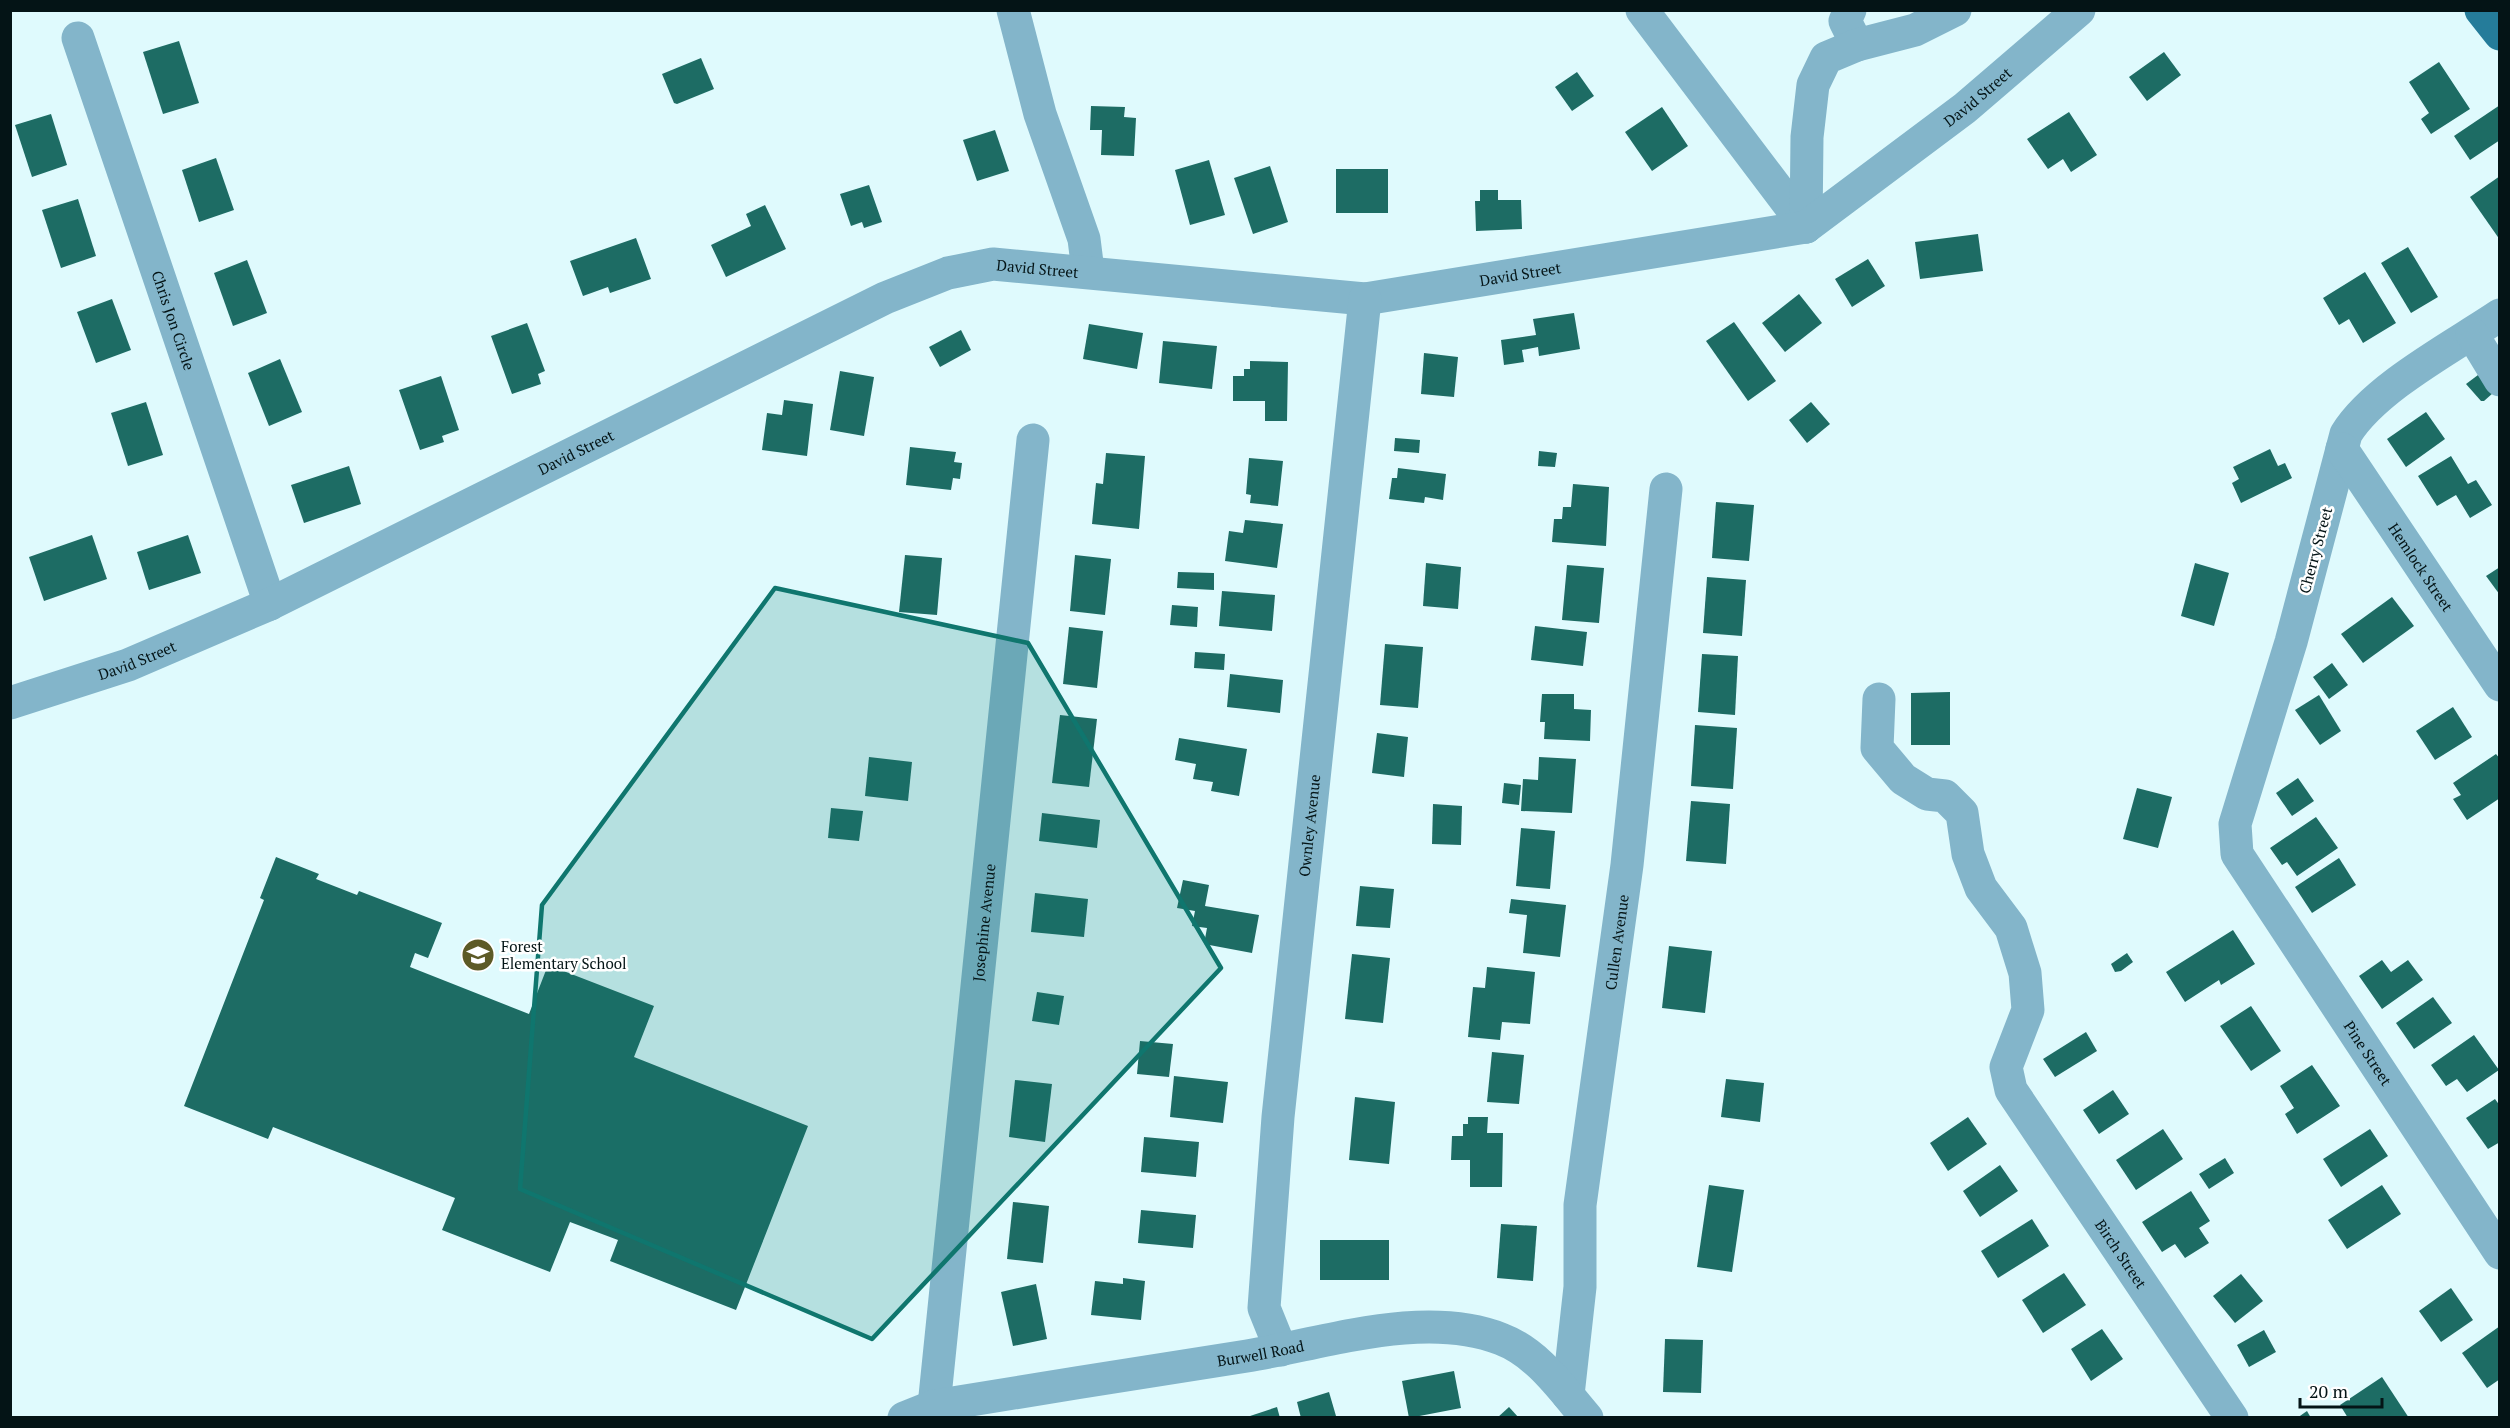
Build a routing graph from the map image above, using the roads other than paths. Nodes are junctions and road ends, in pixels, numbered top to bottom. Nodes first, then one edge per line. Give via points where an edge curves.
1 (1013, 10) edge
2 (1642, 10) edge
3 (1850, 10) edge
4 (1955, 10) edge
5 (2079, 10) edge
6 (2481, 10) edge
7 (2499, 34) edge
8 (78, 38) dead end
9 (1857, 45) junction
10 (1806, 227) junction
11 (1088, 271) junction
12 (1365, 299) junction
13 (2499, 315) edge
14 (2472, 334) junction
15 (2499, 380) edge
16 (1033, 440) dead end
17 (2342, 449) junction
18 (1666, 489) dead end
19 (270, 604) junction
20 (2499, 685) edge
21 (1879, 699) dead end
22 (10, 703) edge
23 (2237, 854) joint
24 (2499, 1253) edge
25 (1281, 1350) junction
26 (1577, 1406) edge
27 (919, 1412) edge
28 (2232, 1418) edge

1 - 11 street via 1040,114 1084,239
2 - 10 street
3 - 9 street via 1845,21
4 - 9 street via 1916,30
5 - 10 street, David Street via 1965,108
6 - 7 main road
8 - 19 street, Chris Jon Circle
9 - 10 street via 1826,58 1813,85 1807,137
10 - 12 street, David Street
11 - 12 street, David Street
11 - 19 street, David Street via 993,264 948,273 885,298
12 - 25 street, Ownley Avenue via 1278,1117 1264,1308
13 - 14 street, Cherry Street
14 - 15 street
14 - 17 street, Cherry Street via 2363,412 2346,434
16 - 27 street, Josephine Avenue
17 - 20 street, Hemlock Street
17 - 23 street, Cherry Street via 2292,642 2235,825
18 - 26 street, Cullen Avenue via 1627,865 1580,1205
19 - 22 street, David Street via 128,665
21 - 28 street, Birch Street via 1877,748 1903,779 1927,794 1945,796 1962,813 1968,854 1981,888 2011,928 2025,973 2028,1010 2006,1067 2011,1090
23 - 24 street, Pine Street
25 - 26 street, Burwell Road via 1386,1329 1473,1330 1523,1349
25 - 27 street, Burwell Road

